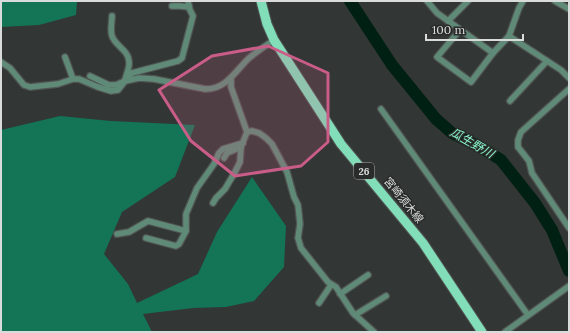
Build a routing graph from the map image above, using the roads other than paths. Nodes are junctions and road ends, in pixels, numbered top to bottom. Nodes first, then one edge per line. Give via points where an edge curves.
1 (261, 1) edge
2 (426, 1) edge
3 (468, 1) edge
4 (523, 1) edge
5 (555, 1) edge
6 (189, 4) edge
7 (172, 6) dead end
8 (569, 9) edge
9 (112, 16) dead end
10 (448, 21) junction
11 (460, 30) junction
12 (509, 36) junction
13 (274, 40) junction
14 (493, 54) junction
15 (65, 57) dead end
16 (547, 61) junction
17 (1, 62) edge
18 (90, 76) dead end
19 (231, 78) junction
20 (569, 78) edge
21 (73, 79) junction
22 (125, 81) junction
23 (569, 88) edge
24 (510, 101) dead end
25 (381, 109) dead end
26 (247, 132) junction
27 (242, 145) junction
28 (224, 158) dead end
29 (213, 203) dead end
30 (569, 228) edge
31 (186, 231) junction
32 (117, 234) dead end
33 (146, 238) dead end
34 (368, 275) dead end
35 (331, 284) junction
36 (569, 286) edge
37 (340, 294) junction
38 (386, 296) dead end
39 (319, 303) dead end
40 (355, 315) junction
41 (528, 315) junction
42 (374, 332) edge
43 (482, 332) edge
44 (505, 332) edge

1 - 13 main road, 宮崎須木線 / 26
2 - 10 street
3 - 10 street
4 - 12 street
5 - 8 street
6 - 7 street
6 - 22 street via 193,16 182,58 132,73
9 - 22 street via 112,36 128,56 130,63
10 - 11 street
11 - 14 street
11 - 14 street via 437,57 471,82
12 - 14 street
12 - 16 street
13 - 19 street via 248,59
13 - 43 main road, 宮崎須木線 / 26 via 341,144 423,243
15 - 21 street
16 - 20 street
16 - 24 street
17 - 21 street via 10,68 24,85 30,87 58,84
18 - 22 street via 109,85
19 - 22 street via 212,89 154,79 139,78
19 - 26 street via 231,87
21 - 22 street via 112,91 118,90
23 - 30 street via 521,132 518,147 529,161 532,173
25 - 41 street
26 - 27 street
26 - 35 street via 259,133 272,144 287,172 298,206 298,238 301,248
27 - 28 street via 227,153
27 - 29 street via 240,162 225,189
27 - 31 street via 223,149 219,153 197,188 186,214
31 - 32 street via 148,221 129,232
31 - 33 street via 176,246
34 - 37 street
35 - 37 street
35 - 39 street
36 - 41 street
37 - 40 street
38 - 40 street
40 - 42 street
41 - 44 street

